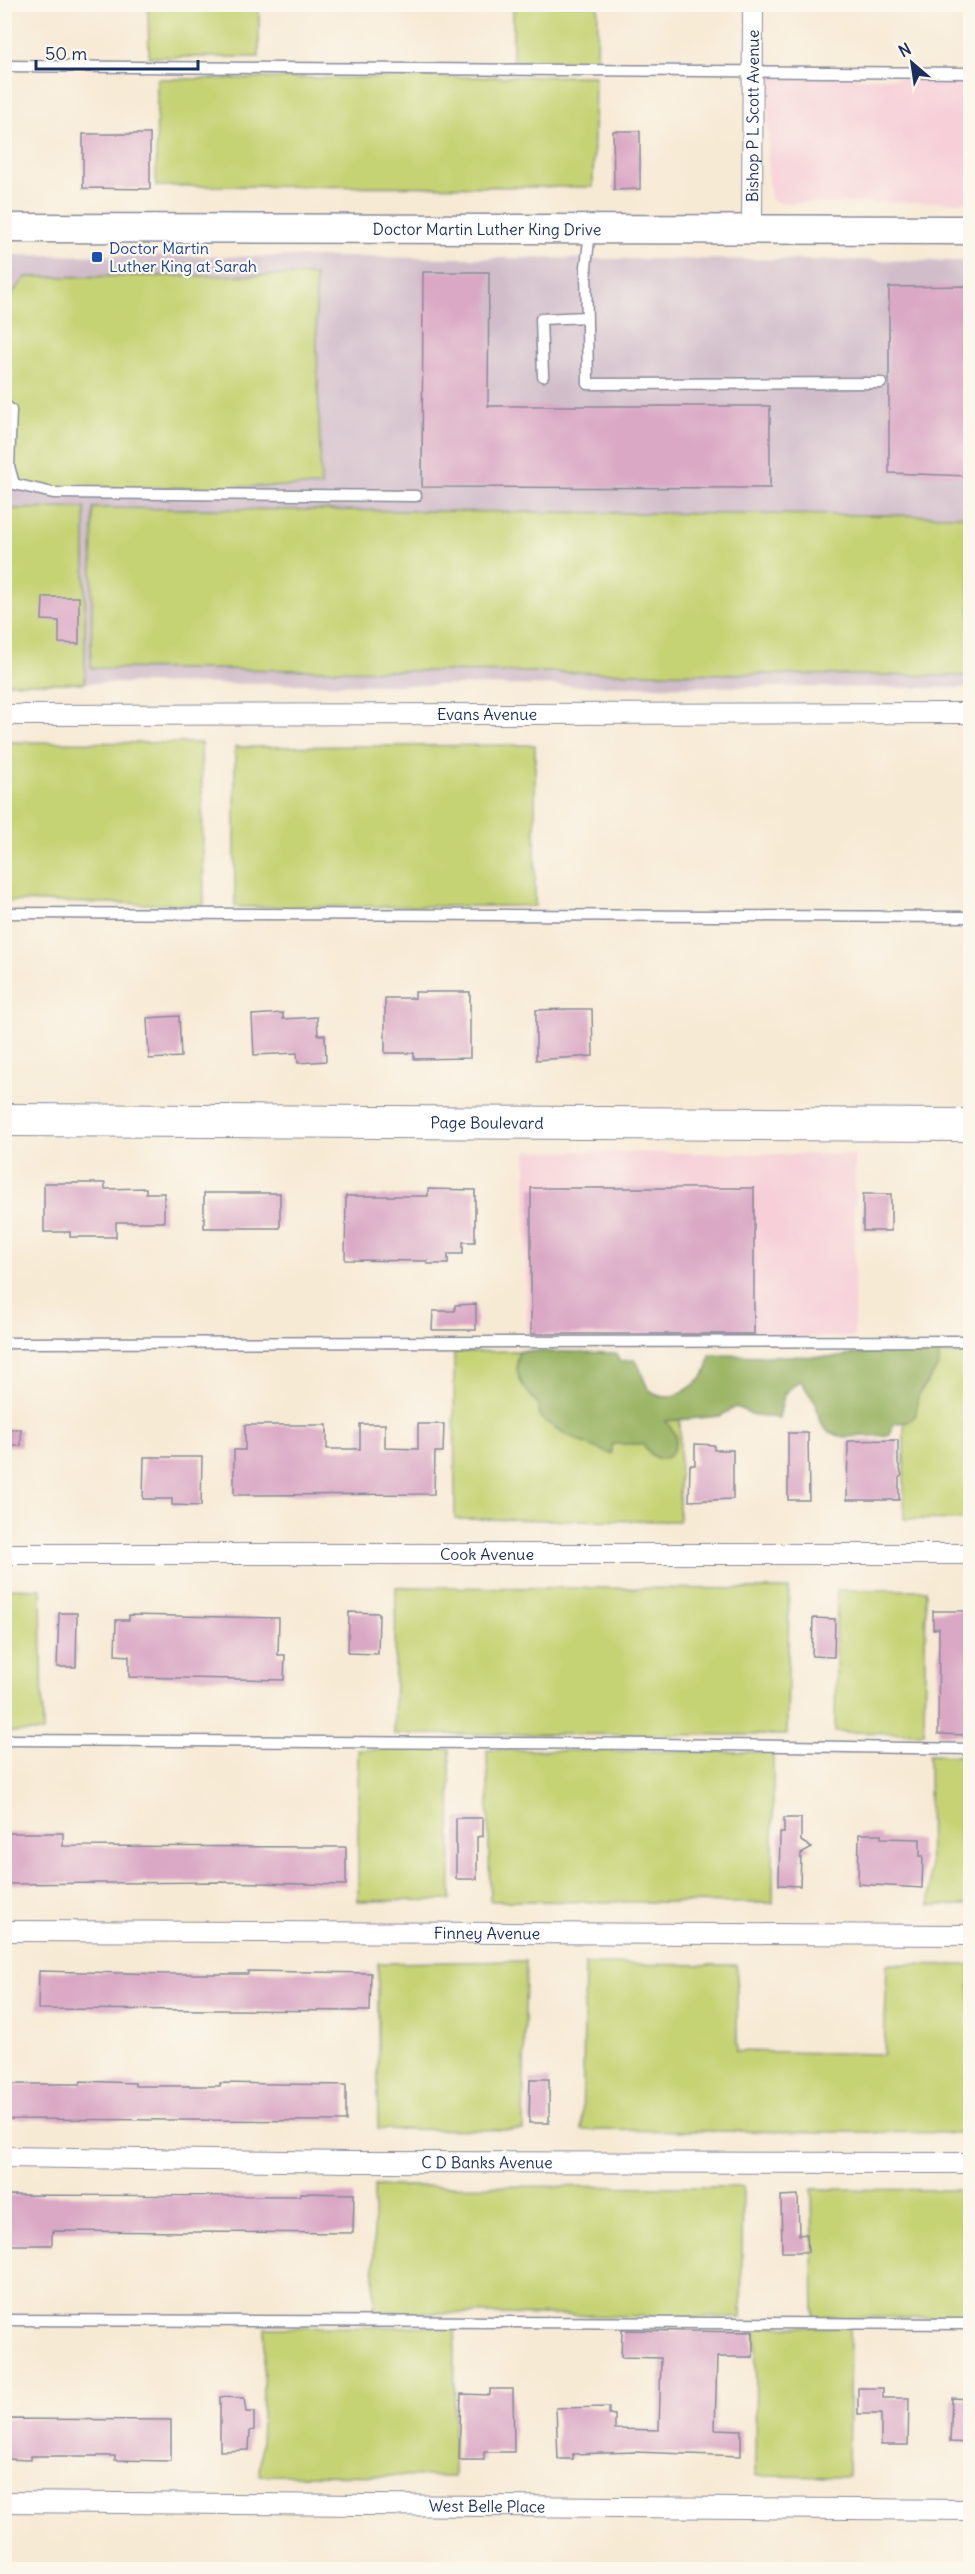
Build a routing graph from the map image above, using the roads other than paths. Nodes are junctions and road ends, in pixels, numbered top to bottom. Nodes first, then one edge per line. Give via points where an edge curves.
1 (753, 4) edge
2 (4, 66) edge
3 (753, 70) junction
4 (970, 73) edge
5 (4, 228) edge
6 (591, 228) junction
7 (752, 228) junction
8 (970, 230) edge
9 (587, 317) junction
10 (543, 376) dead end
11 (881, 383) dead end
12 (4, 404) edge
13 (416, 496) dead end
14 (970, 713) edge
15 (4, 715) edge
16 (4, 913) edge
17 (970, 917) edge
18 (4, 1120) edge
19 (970, 1125) edge
20 (970, 1341) edge
21 (4, 1342) edge
22 (4, 1554) edge
23 (970, 1554) edge
24 (4, 1740) edge
25 (970, 1749) edge
26 (4, 1931) edge
27 (970, 1935) edge
28 (4, 2157) edge
29 (970, 2163) edge
30 (4, 2320) edge
31 (970, 2324) edge
32 (4, 2502) edge
33 (970, 2510) edge

1 - 3 street, Bishop P L Scott Avenue
2 - 3 lane
3 - 4 lane
3 - 7 street, Bishop P L Scott Avenue
5 - 6 main road, Doctor Martin Luther King Drive
6 - 7 main road, Doctor Martin Luther King Drive
6 - 9 lane via 586,263
7 - 8 main road, Doctor Martin Luther King Drive
9 - 10 lane via 541,319
9 - 11 lane via 588,384
12 - 13 lane via 10,410 9,466 14,484 53,492
14 - 15 street, Evans Avenue
16 - 17 lane
18 - 19 main road, Page Boulevard
20 - 21 lane
22 - 23 street, Cook Avenue
24 - 25 lane
26 - 27 street, Finney Avenue
28 - 29 street, C D Banks Avenue
30 - 31 lane
32 - 33 street, West Belle Place

